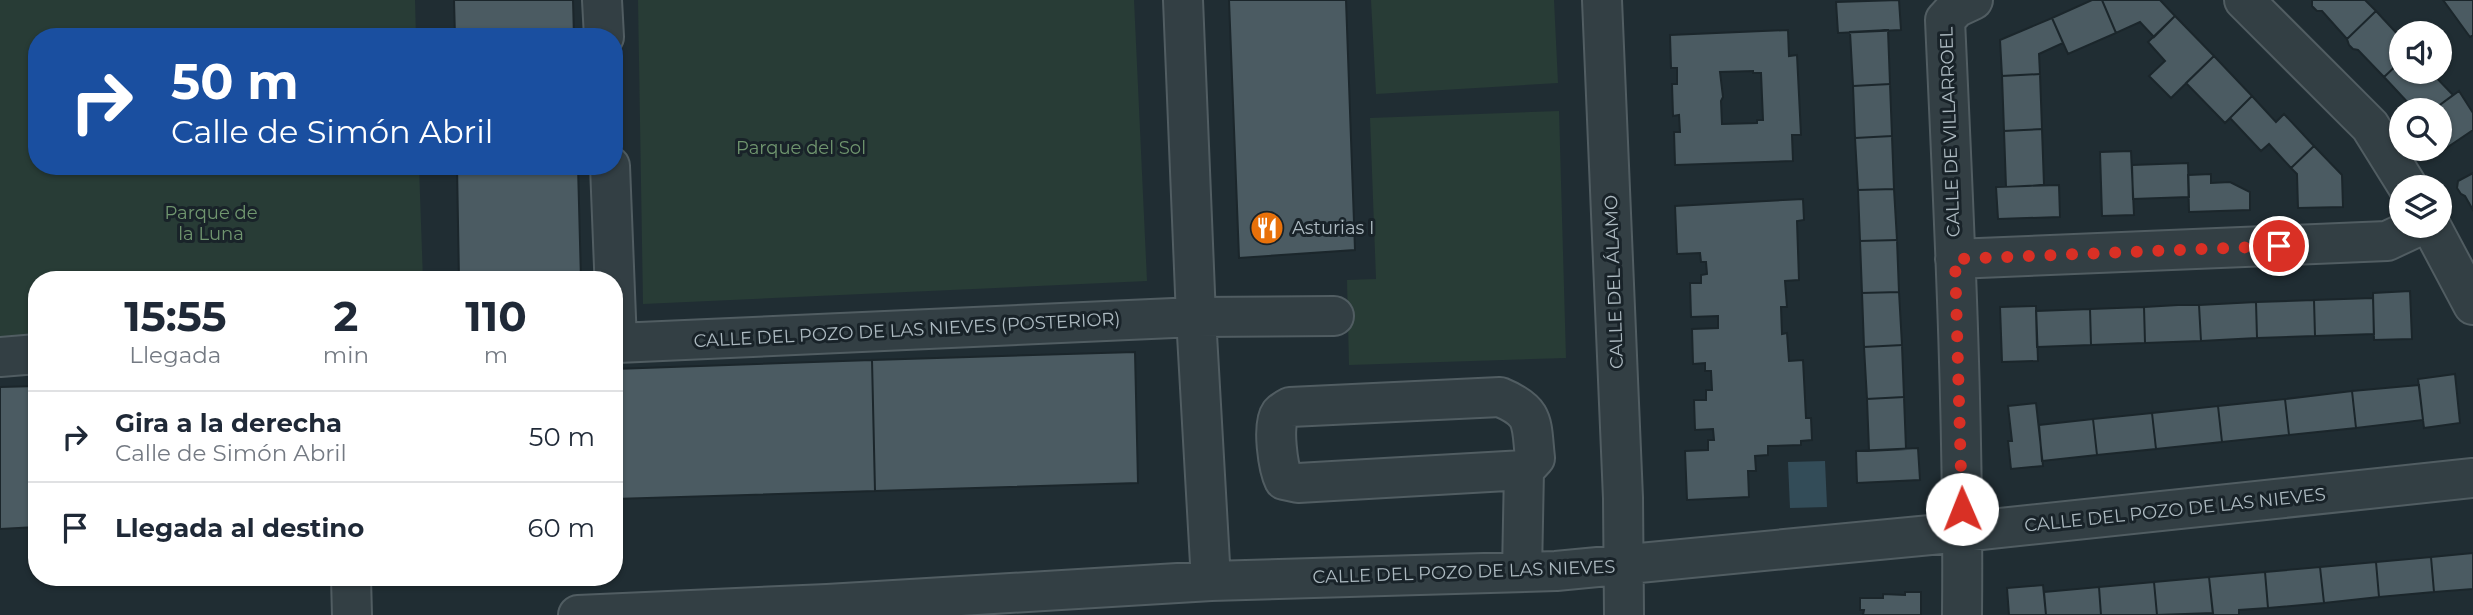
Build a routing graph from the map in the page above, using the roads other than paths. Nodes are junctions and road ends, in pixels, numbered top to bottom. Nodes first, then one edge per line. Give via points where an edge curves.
1 (603, 0) edge
2 (1183, 0) edge
3 (1602, 0) edge
4 (1973, 0) edge
5 (2244, 0) edge
6 (604, 28) edge
7 (610, 175) edge
8 (2401, 175) edge
9 (2393, 238) edge
10 (2437, 238) edge
11 (1955, 259) junction
12 (614, 271) edge
13 (2473, 305) edge
14 (1334, 316) dead end
15 (1196, 317) junction
16 (623, 343) edge
17 (28, 355) edge
18 (0, 357) edge
19 (1524, 470) junction
20 (2473, 478) edge
21 (1962, 532) junction
22 (1623, 565) junction
23 (1522, 572) junction
24 (1210, 581) junction
25 (351, 586) edge
26 (827, 610) edge
27 (352, 615) edge
28 (578, 615) edge
29 (1624, 615) edge
30 (1962, 615) edge

1 - 6 street
2 - 15 street
3 - 22 street, CALLE DEL ÁLAMO
4 - 11 street, CALLE DE VILLARROEL via 1955,8 1944,20
5 - 8 street via 2370,126
7 - 12 street, CALLE DEL POZO DE LAS NIEVES (POSTERIOR)
9 - 11 street
10 - 13 street
11 - 21 street, CALLE DE VILLARROEL
14 - 15 street, CALLE DEL POZO DE LAS NIEVES (POSTERIOR)
15 - 16 street, CALLE DEL POZO DE LAS NIEVES (POSTERIOR)
15 - 24 street
17 - 18 street
19 - 19 street via 1535,458 1530,418 1519,405 1500,397 1290,407 1280,414 1276,429 1284,480
19 - 23 street
20 - 21 street, CALLE DEL POZO DE LAS NIEVES
21 - 22 street, CALLE DEL POZO DE LAS NIEVES
21 - 30 street, CALLE DE VILLARROEL
22 - 23 street, CALLE DEL POZO DE LAS NIEVES
22 - 29 street, CALLE DEL ÁLAMO
23 - 24 street, CALLE DEL POZO DE LAS NIEVES
24 - 26 street, CALLE DEL POZO DE LAS NIEVES
25 - 27 street
26 - 28 street, CALLE DEL POZO DE LAS NIEVES

